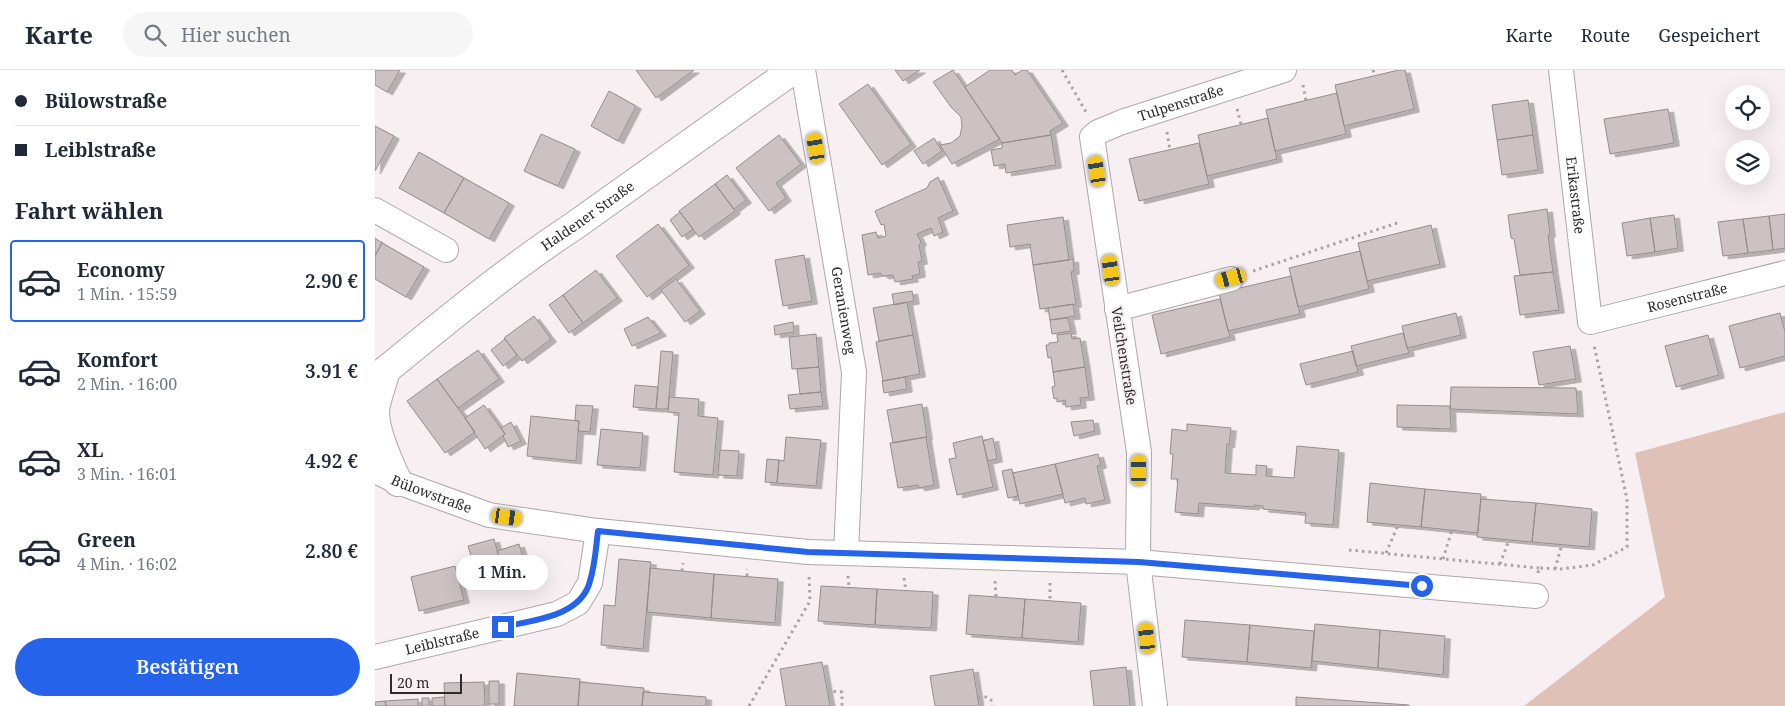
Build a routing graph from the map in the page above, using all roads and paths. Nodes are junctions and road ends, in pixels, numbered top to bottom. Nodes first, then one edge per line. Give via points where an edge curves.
1 (793, 70) edge
2 (803, 70) edge
3 (1063, 70) edge
4 (1284, 70) edge
5 (1373, 70) edge
6 (1561, 70) edge
7 (1375, 76) dead end
8 (1096, 142) junction
9 (375, 210) edge
10 (1401, 222) dead end
11 (446, 250) dead end
12 (1785, 273) edge
13 (1231, 278) joint
14 (1117, 309) junction
15 (1590, 322) junction
16 (381, 375) edge
17 (386, 477) edge
18 (1398, 525) dead end
19 (1452, 530) dead end
20 (598, 531) junction
21 (1509, 540) dead end
22 (1562, 544) dead end
23 (1349, 550) dead end
24 (846, 553) junction
25 (1386, 553) junction
26 (1443, 559) junction
27 (1139, 562) junction
28 (1500, 564) junction
29 (1539, 568) junction
30 (1555, 569) junction
31 (1536, 596) joint
32 (809, 601) dead end
33 (375, 657) edge
34 (827, 691) dead end
35 (978, 698) dead end
36 (749, 706) edge
37 (842, 706) edge
38 (992, 706) edge
39 (1155, 706) edge

1 - 16 main road, Haldener Straße via 539,249
2 - 24 street, Geranienweg via 854,372
3 - 8 path
4 - 8 street, Tulpenstraße via 1122,122
5 - 7 path
6 - 15 street, Erikastraße
8 - 14 street, Veilchenstraße
9 - 11 street
10 - 13 path
12 - 15 street, Rosenstraße
13 - 14 street
14 - 27 street, Veilchenstraße via 1139,452
15 - 30 path via 1627,499 1627,547 1593,565
16 - 17 main road, Haldener Straße via 375,412 379,438 388,463
17 - 20 street, Bülowstraße via 489,515
18 - 25 path
19 - 26 path
20 - 24 street, Bülowstraße
20 - 33 street, Leiblstraße via 590,583 578,603 557,614
21 - 28 path
22 - 30 path
23 - 25 path
24 - 27 street, Bülowstraße
25 - 26 path
26 - 28 path
27 - 31 street, Bülowstraße
27 - 39 street, Veilchenstraße
28 - 29 path
29 - 30 path
29 - 31 path
32 - 36 path
34 - 37 path via 842,692
35 - 38 path via 986,697

